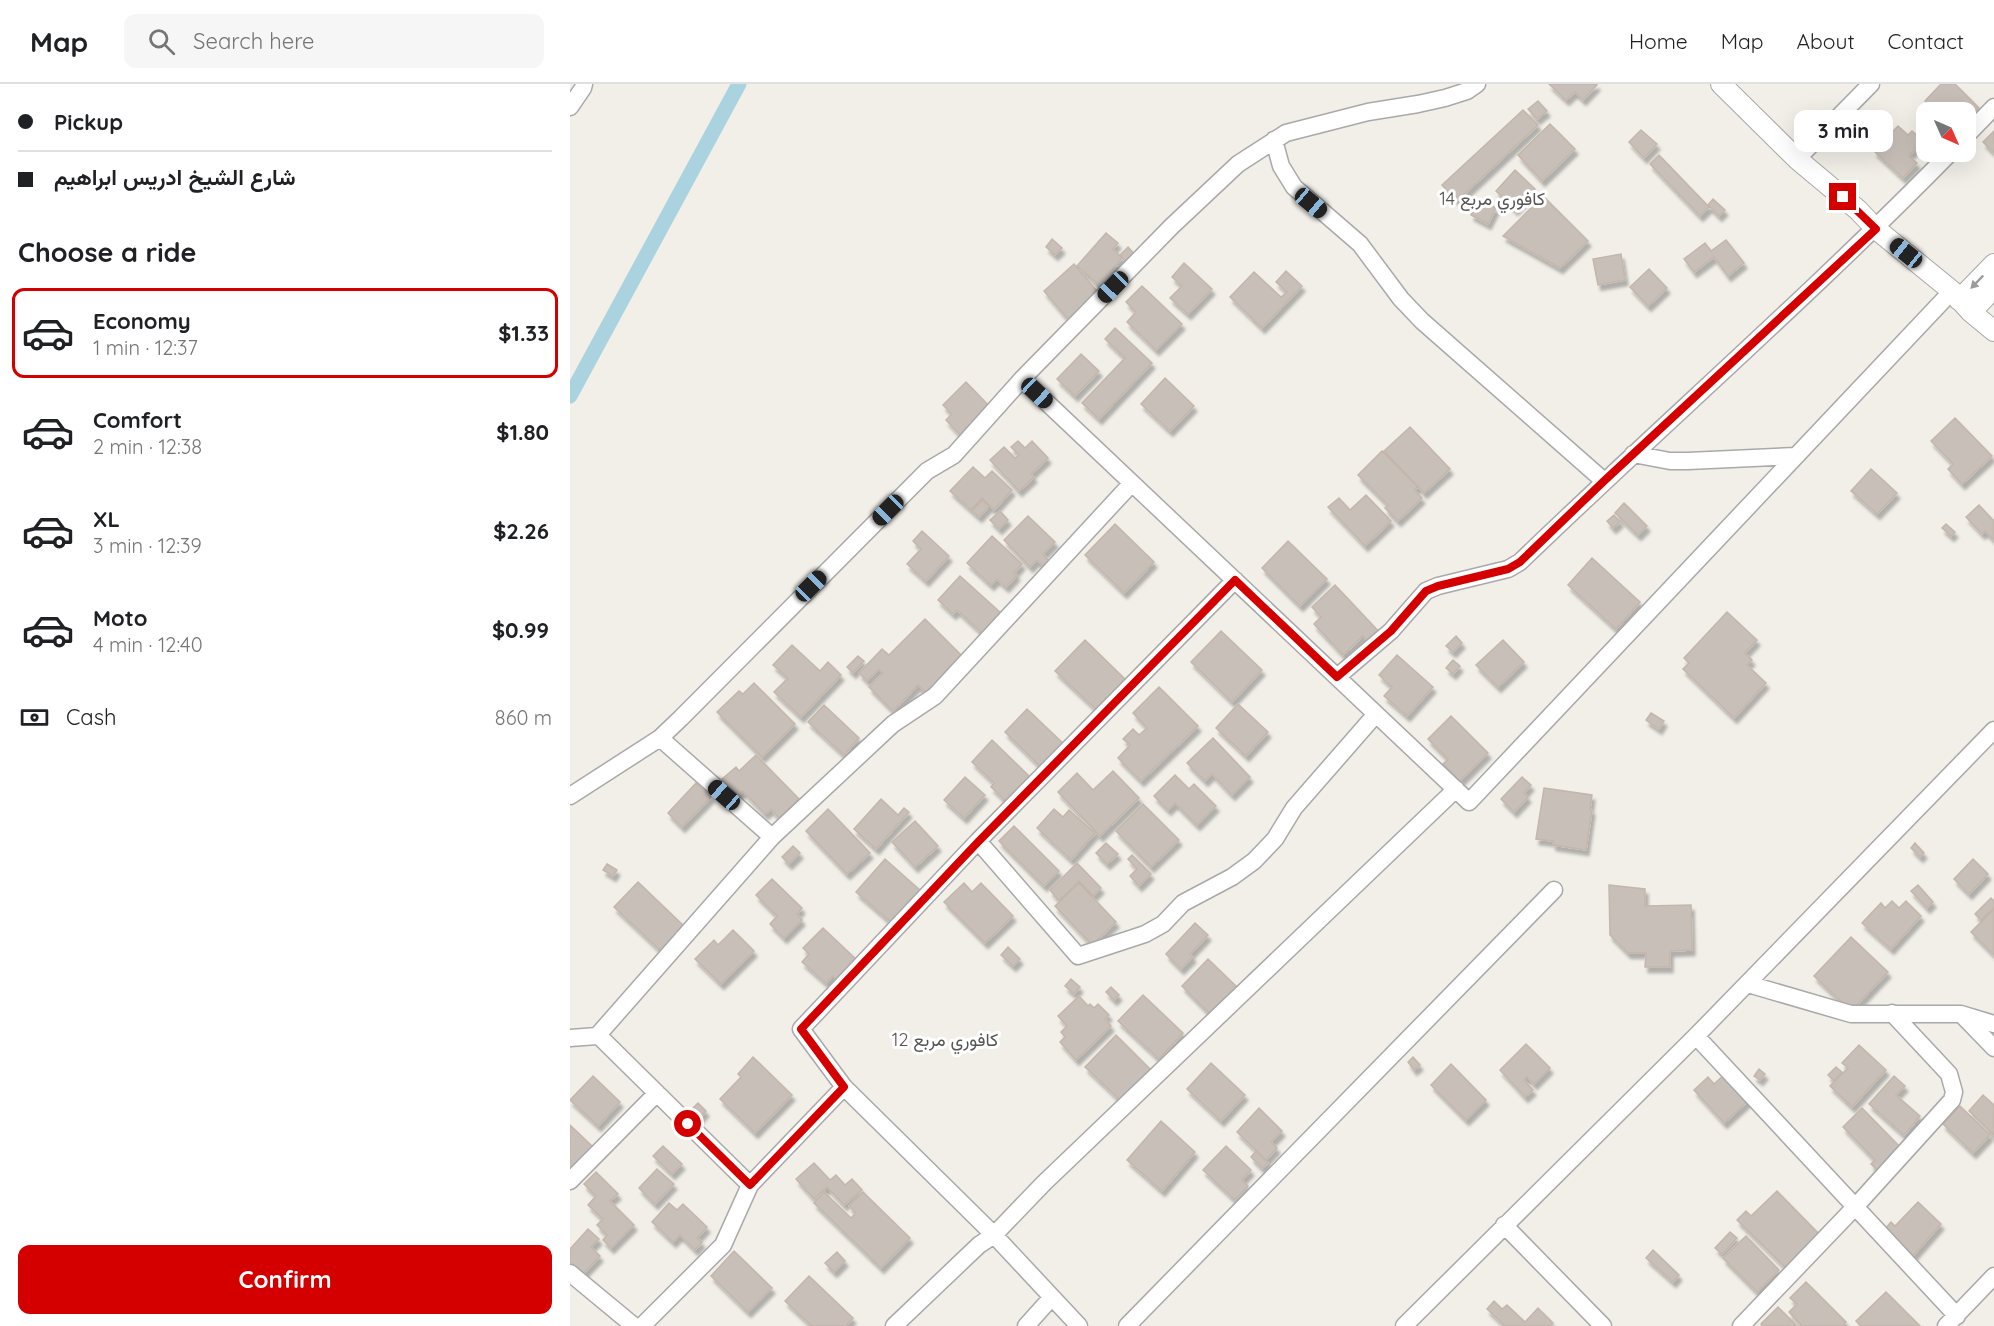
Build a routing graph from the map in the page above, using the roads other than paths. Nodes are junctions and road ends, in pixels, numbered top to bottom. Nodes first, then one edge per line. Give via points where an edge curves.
1 (584, 84) edge
2 (1477, 84) edge
3 (1721, 84) edge
4 (1871, 84) edge
5 (570, 107) edge
6 (1994, 107) edge
7 (1976, 126) edge
8 (1274, 140) junction
9 (1797, 159) junction
10 (1941, 162) edge
11 (1876, 229) junction
12 (1994, 264) edge
13 (1994, 288) edge
14 (1961, 301) junction
15 (1994, 331) edge
16 (1022, 379) junction
17 (1633, 454) junction
18 (1795, 456) junction
19 (1604, 481) junction
20 (1132, 483) junction
21 (1235, 580) junction
22 (1337, 677) junction
23 (1376, 714) junction
24 (1994, 730) edge
25 (660, 738) junction
26 (1456, 789) junction
27 (570, 796) edge
28 (771, 837) junction
29 (978, 842) junction
30 (1554, 890) dead end
31 (1748, 984) junction
32 (1892, 1013) junction
33 (1961, 1014) junction
34 (1994, 1024) edge
35 (597, 1036) junction
36 (1696, 1036) junction
37 (570, 1038) edge
38 (1994, 1047) edge
39 (844, 1087) junction
40 (657, 1093) junction
41 (570, 1181) edge
42 (750, 1185) junction
43 (1855, 1207) junction
44 (1504, 1225) junction
45 (994, 1234) junction
46 (570, 1273) edge
47 (1994, 1276) edge
48 (1052, 1297) junction
49 (1952, 1321) edge
50 (634, 1326) edge
51 (642, 1326) edge
52 (894, 1326) edge
53 (1026, 1326) edge
54 (1079, 1326) edge
55 (1127, 1326) edge
56 (1404, 1326) edge
57 (1603, 1326) edge
58 (1741, 1326) edge

1 - 5 street
2 - 8 street via 1445,98 1368,112 1286,133
3 - 9 street
4 - 9 street
6 - 7 street
8 - 16 street via 1211,188
8 - 19 street via 1281,166 1294,187 1360,244 1422,321
9 - 11 street
10 - 11 street
11 - 14 street
11 - 17 street
12 -> 14 street
13 - 14 street
14 - 15 street
14 - 18 street
16 - 20 street
16 - 25 street via 954,455 927,471
17 - 18 street via 1670,461
17 - 19 street
18 - 26 street via 1469,802
19 - 22 street via 1520,562 1508,569 1426,591 1391,631
20 - 21 street
20 - 28 street via 935,696 893,724
21 - 22 street
21 - 29 street
22 - 23 street
23 - 26 street
23 - 29 street via 1294,808 1275,839 1254,861 1184,903 1163,924 1145,934 1078,957
24 - 31 street
25 - 27 street
25 - 28 street
26 - 45 street
28 - 35 street
29 - 39 street via 801,1029
30 - 55 street
31 - 32 street via 1851,1014
31 - 36 street
32 - 33 street
32 - 43 street via 1949,1074 1954,1092 1952,1100
33 - 34 street
33 - 38 street
35 - 37 street
35 - 40 street
36 - 43 street
36 - 44 street
39 - 42 street
39 - 45 street
40 - 41 street
40 - 42 street
42 - 51 street via 723,1245
43 - 49 street
43 - 58 street
44 - 56 street
44 - 57 street
45 - 48 street
45 - 52 street
46 - 50 street
47 - 49 street
48 - 53 street
48 - 54 street

